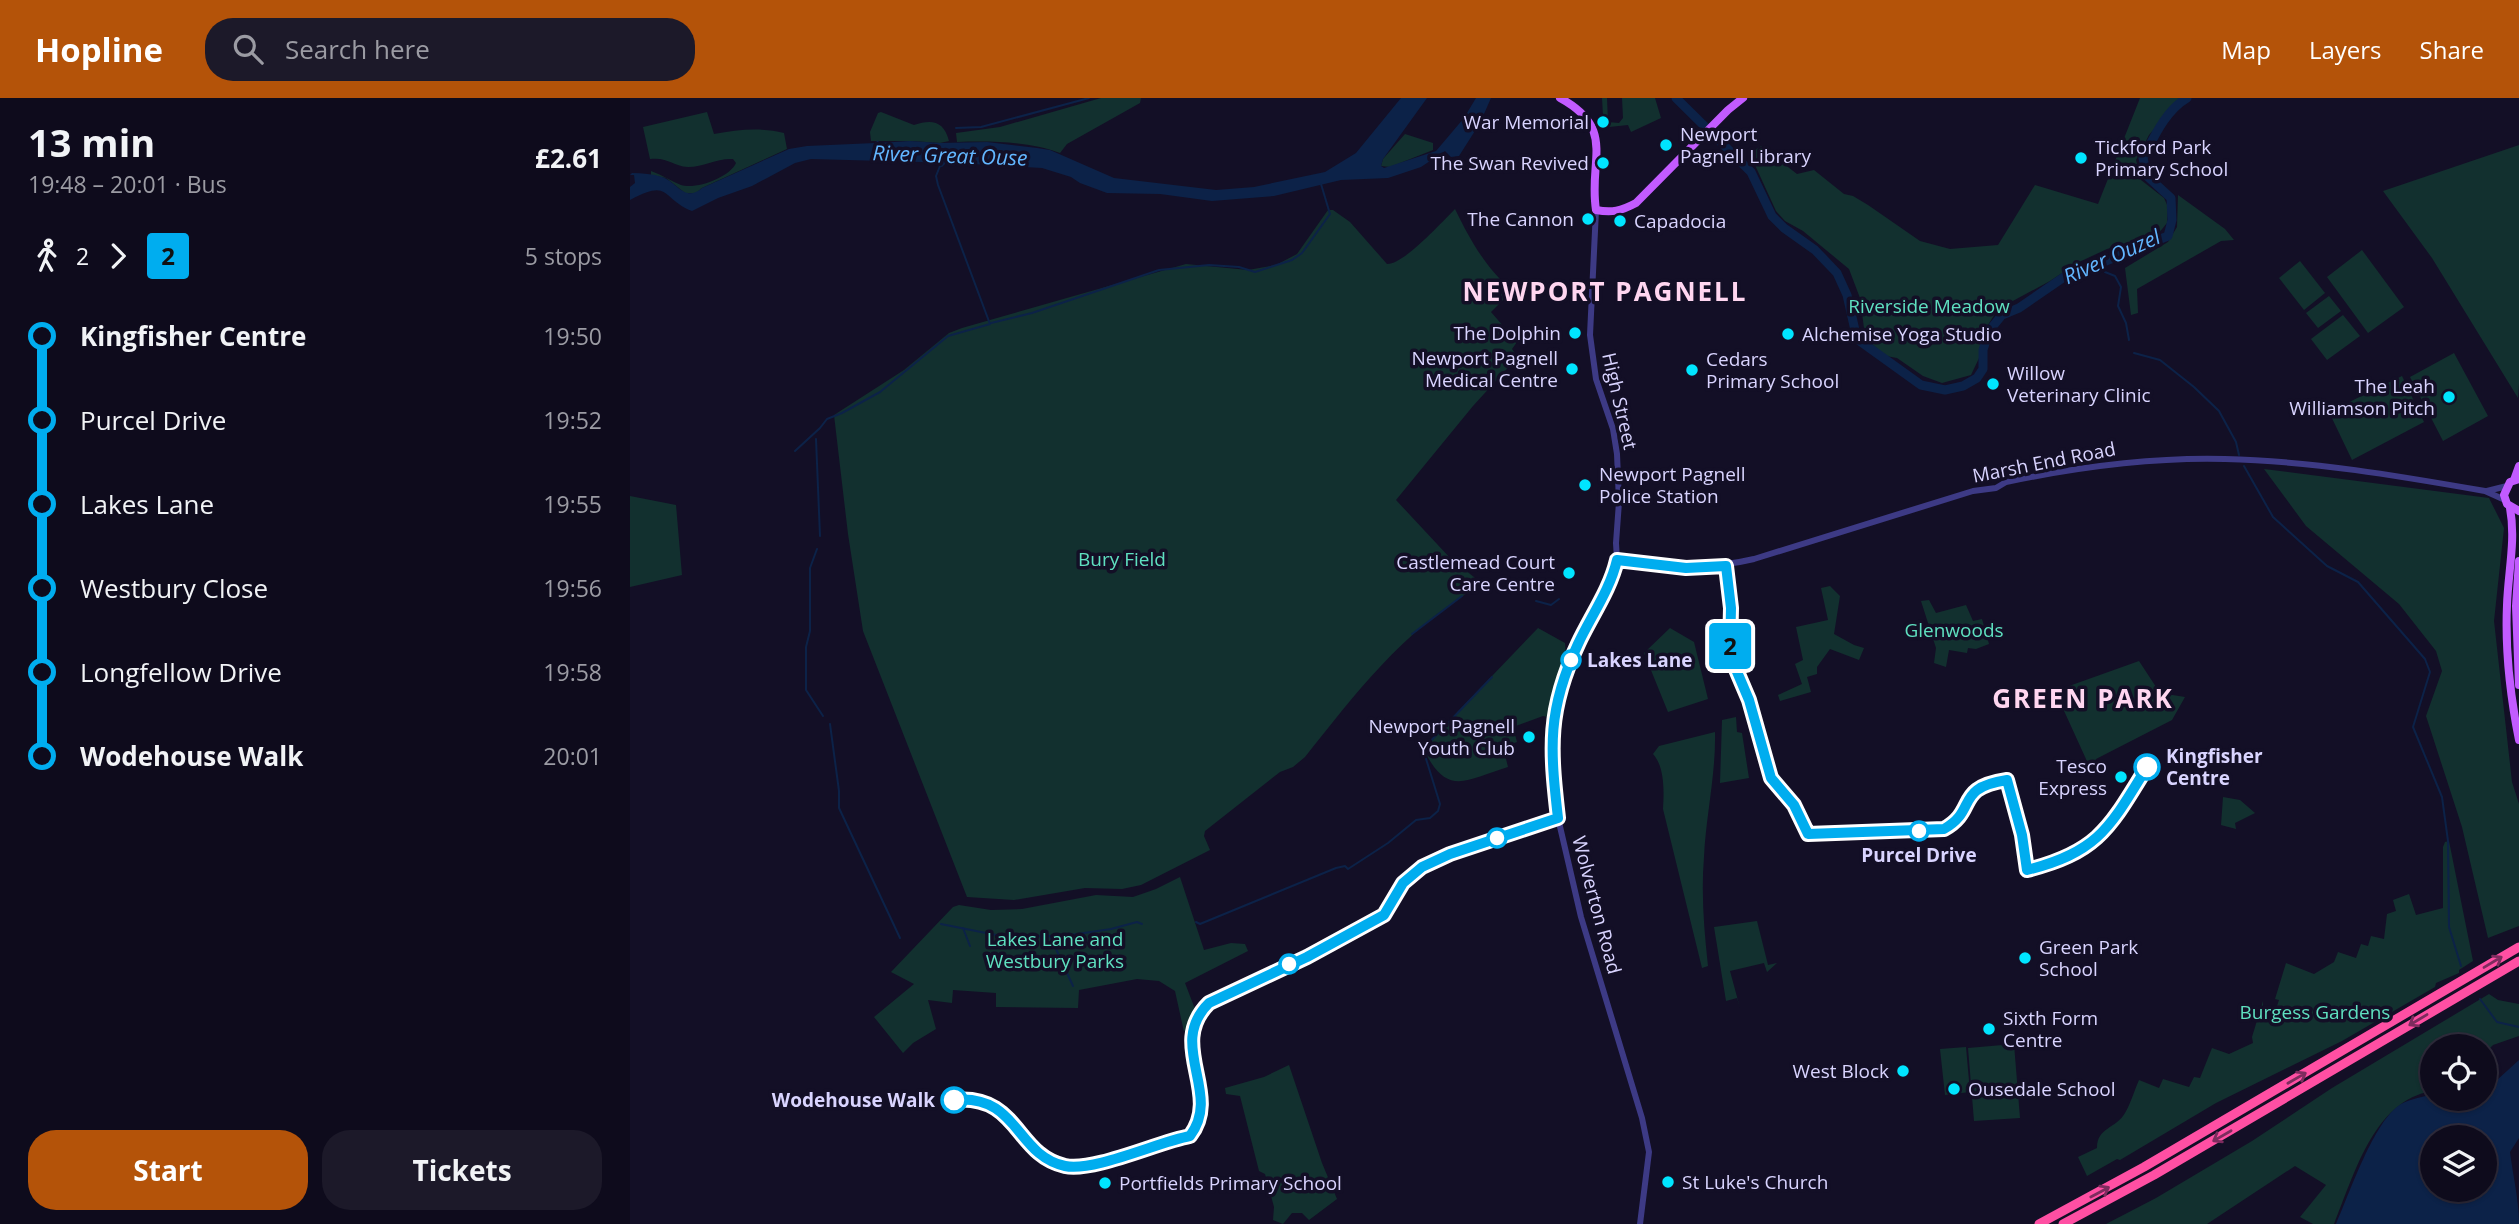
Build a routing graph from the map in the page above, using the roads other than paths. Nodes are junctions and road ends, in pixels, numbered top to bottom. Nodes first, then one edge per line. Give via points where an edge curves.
1 (1560, 98) edge
2 (1743, 98) edge
3 (1596, 210) junction
4 (2519, 466) edge
5 (2513, 482) edge
6 (2485, 491) junction
7 (2505, 500) junction
8 (2515, 510) edge
9 (1617, 560) junction
10 (2519, 561) edge
11 (2519, 685) edge
12 (2519, 740) edge
13 (2519, 947) edge
14 (2519, 961) edge
15 (1640, 1224) edge
16 (2039, 1224) edge
17 (2063, 1224) edge

1 - 3 main road, High Street via 1585,116 1596,136
2 - 3 main road via 1636,203 1619,211
3 - 9 street, High Street via 1590,335 1596,379 1617,454
4 - 5 main road
5 - 6 street, Marsh End Road
5 - 7 main road
6 - 7 street, Marsh End Road
6 - 9 street, Marsh End Road via 2294,463 2224,459 2134,462 2006,482 1726,566 1686,568
7 - 8 main road
8 - 12 main road via 2507,605 2508,661
9 - 15 street, Wolverton Road via 1565,675 1551,743 1563,844 1648,1145
10 - 11 main road
16 -> 13 highway
14 -> 17 highway

